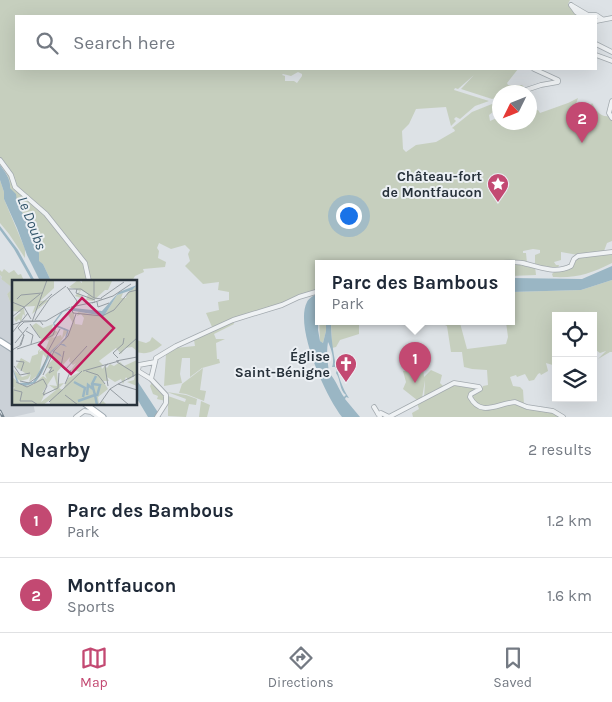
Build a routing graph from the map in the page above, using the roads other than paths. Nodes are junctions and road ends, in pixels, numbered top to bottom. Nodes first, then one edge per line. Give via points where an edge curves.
1 (573, 0) edge
2 (571, 5) junction
3 (580, 15) edge
4 (588, 15) edge
5 (612, 18) edge
6 (598, 19) edge
7 (597, 44) edge
8 (612, 52) edge
9 (597, 55) edge
10 (612, 60) edge
11 (536, 70) edge
12 (537, 86) edge
13 (612, 101) edge
14 (612, 118) edge
15 (0, 160) edge
16 (612, 252) edge
17 (515, 263) edge
18 (89, 280) edge
19 (315, 292) edge
20 (0, 340) edge
21 (12, 349) edge
22 (156, 360) junction
23 (138, 363) edge
24 (151, 379) junction
25 (85, 404) edge
26 (374, 407) dead end
27 (379, 415) edge
28 (76, 417) edge
29 (98, 417) edge
30 (103, 417) edge
31 (158, 417) edge
32 (389, 417) edge
33 (564, 417) edge

1 - 2 street
2 - 3 street
2 - 4 street
5 - 6 street
7 - 8 street
9 - 10 street
11 - 12 street via 558,80
13 - 14 street via 609,113
15 - 18 street via 15,187 39,207 86,264
16 - 17 street via 578,256 571,266 562,270
19 - 22 street via 233,320 176,346
20 - 21 main road
22 - 23 street
22 - 24 street
23 - 24 street via 138,371
24 - 31 street via 166,396
25 - 30 main road
26 - 27 street
27 - 32 street
28 - 29 street via 84,411
32 - 33 street via 454,383 479,386 480,389 470,397 482,412 489,413 515,402 553,411

